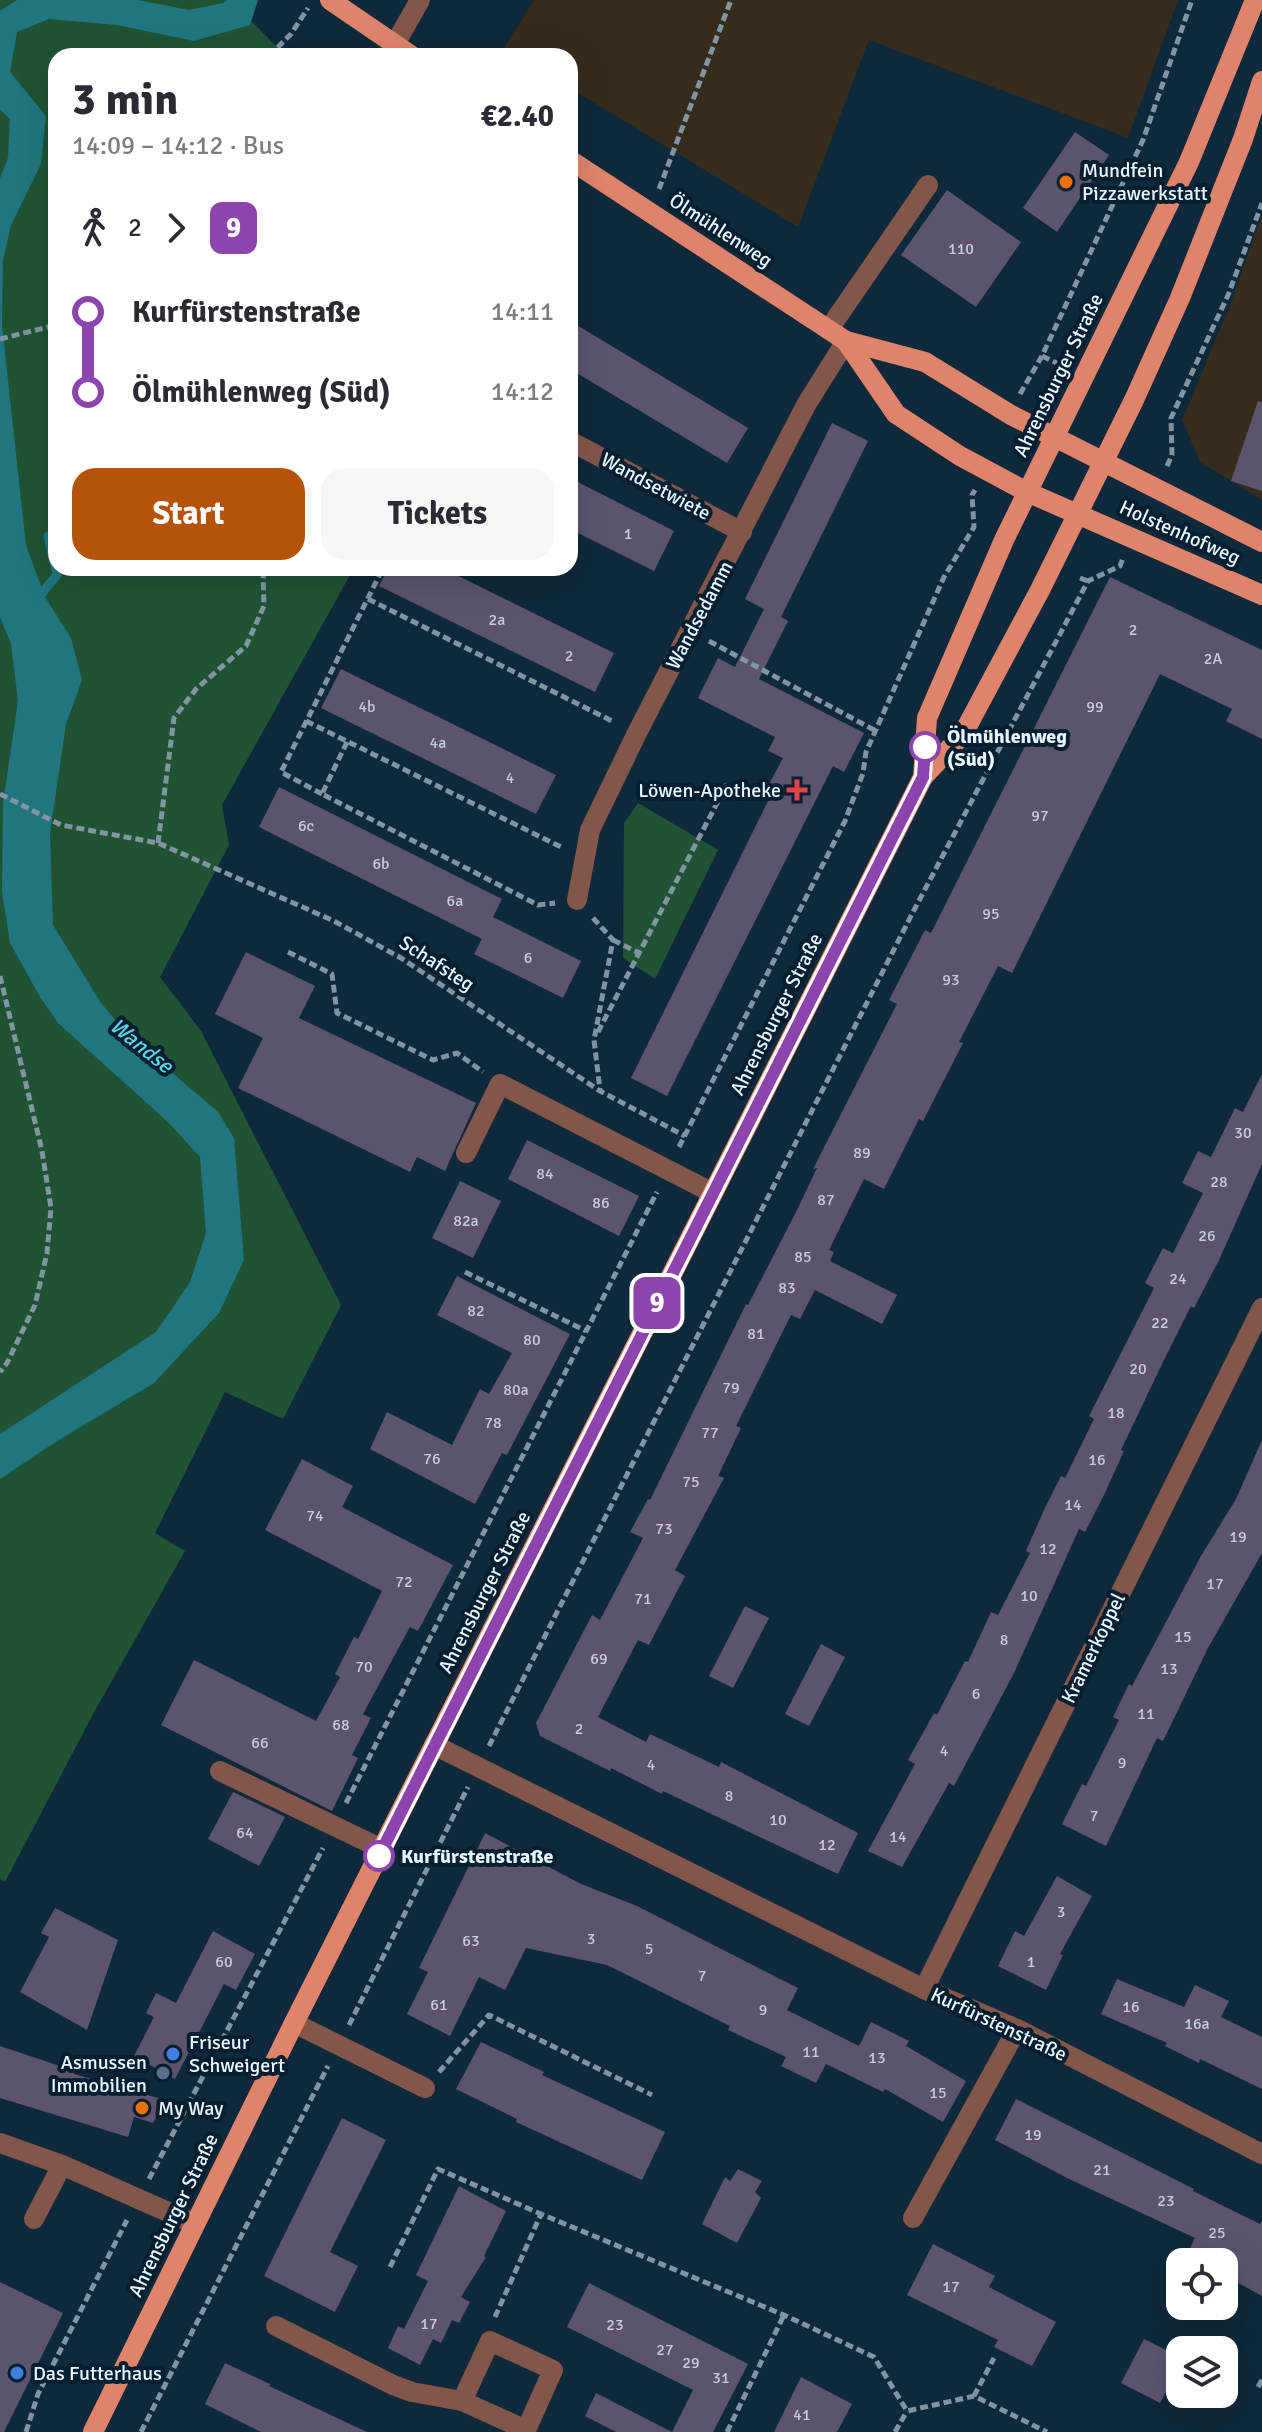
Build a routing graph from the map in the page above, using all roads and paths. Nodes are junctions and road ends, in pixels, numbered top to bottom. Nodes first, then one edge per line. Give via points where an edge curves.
1 (313, 0) edge
2 (330, 0) edge
3 (420, 0) edge
4 (731, 0) edge
5 (1192, 0) edge
6 (1255, 0) edge
7 (395, 44) junction
8 (277, 48) edge
9 (401, 48) edge
10 (1262, 81) edge
11 (578, 165) edge
12 (928, 185) dead end
13 (1262, 203) edge
14 (650, 212) junction
15 (48, 327) edge
16 (838, 335) junction
17 (3, 338) edge
18 (1023, 385) dead end
19 (1162, 413) dead end
20 (1171, 418) junction
21 (1055, 437) junction
22 (578, 445) edge
23 (1104, 461) junction
24 (1166, 469) dead end
25 (1027, 492) junction
26 (972, 495) dead end
27 (1078, 514) junction
28 (742, 532) junction
29 (1262, 542) edge
30 (1125, 555) dead end
31 (263, 576) edge
32 (379, 576) edge
33 (1080, 578) dead end
34 (1088, 581) junction
35 (1262, 595) edge
36 (368, 599) junction
37 (691, 632) junction
38 (306, 721) junction
39 (876, 731) junction
40 (637, 733) junction
41 (347, 742) junction
42 (923, 777) junction
43 (727, 784) dead end
44 (0, 794) edge
45 (322, 794) junction
46 (158, 843) junction
47 (585, 859) junction
48 (577, 900) junction
49 (613, 940) junction
50 (288, 952) dead end
51 (639, 953) junction
52 (0, 976) edge
53 (594, 1040) junction
54 (500, 1084) junction
55 (600, 1091) junction
56 (685, 1136) junction
57 (466, 1153) dead end
58 (668, 1169) junction
59 (713, 1193) junction
60 (465, 1272) dead end
61 (1262, 1308) edge
62 (587, 1331) junction
63 (0, 1372) edge
64 (434, 1745) junction
65 (488, 1749) dead end
66 (220, 1771) dead end
67 (468, 1787) dead end
68 (335, 1824) junction
69 (382, 1849) junction
70 (924, 1989) junction
71 (294, 2023) junction
72 (1017, 2029) junction
73 (339, 2045) junction
74 (425, 2088) joint
75 (652, 2095) dead end
76 (0, 2143) edge
77 (1262, 2154) edge
78 (62, 2165) junction
79 (138, 2199) junction
80 (541, 2214) junction
81 (913, 2218) dead end
82 (34, 2219) dead end
83 (195, 2224) junction
84 (390, 2267) dead end
85 (784, 2315) junction
86 (276, 2326) dead end
87 (490, 2341) junction
88 (994, 2358) dead end
89 (1262, 2380) edge
90 (1258, 2387) dead end
91 (974, 2396) junction
92 (462, 2401) junction
93 (907, 2411) junction
94 (518, 2430) edge
95 (26, 2432) edge
96 (93, 2432) edge
97 (141, 2432) edge
98 (727, 2432) edge
99 (895, 2432) edge
100 (1047, 2432) edge

1 - 8 path
2 - 7 main road
3 - 7 street
4 - 14 path
5 - 18 path via 1143,140 1042,356
6 - 21 main road, Ahrensburger Straße via 1189,162
7 - 9 main road
10 - 23 main road, Ahrensburger Straße via 1180,298
11 - 14 main road, Ölmühlenweg
12 - 16 street, Wandsedamm
13 - 20 path via 1229,293
14 - 16 main road, Ölmühlenweg
15 - 17 path
16 - 21 main road, Ölmühlenweg via 925,362
16 - 25 main road, Ölmühlenweg via 896,414
16 - 28 street, Wandsedamm
19 - 20 path
20 - 24 path via 1172,455
21 - 23 main road, Holstenhofweg
21 - 25 main road, Ahrensburger Straße
22 - 28 street, Wandsetwiete
23 - 27 main road, Ahrensburger Straße
23 - 29 main road, Holstenhofweg
25 - 27 main road, Holstenhofweg
25 - 42 main road, Ahrensburger Straße via 927,718
26 - 39 path via 974,527 944,577
27 - 35 main road, Holstenhofweg
27 - 42 main road, Ahrensburger Straße via 963,734
28 - 37 street, Wandsedamm
30 - 34 path via 1120,566
31 - 46 path via 264,606 246,646 196,689 174,718
32 - 36 path
33 - 34 path
34 - 65 path via 913,912
36 - 38 path
36 - 40 path
37 - 39 path
37 - 40 street, Wandsedamm
38 - 41 path
38 - 45 path via 281,772
39 - 56 path via 845,821
40 - 47 street, Wandsedamm via 590,830
41 - 45 path
41 - 47 path
42 - 59 main road, Ahrensburger Straße
43 - 51 path
44 - 46 path, Schafsteg via 61,825
45 - 48 path via 538,905
46 - 55 path, Schafsteg via 334,921 401,958
47 - 48 street, Wandsedamm
48 - 49 path
49 - 51 path
49 - 53 path
50 - 54 path via 332,974 337,1013 433,1060 457,1053
51 - 53 path
52 - 63 path via 51,1208 35,1305
53 - 55 path
54 - 57 street
54 - 58 street
55 - 56 path, Schafsteg
56 - 58 path
58 - 59 street
58 - 62 path
59 - 64 main road, Ahrensburger Straße
60 - 62 path
61 - 70 street, Kramerkoppel
62 - 68 path
64 - 69 main road, Ahrensburger Straße
64 - 70 street, Kurfürstenstraße
66 - 68 street
67 - 73 path
68 - 69 street
68 - 79 path
69 - 71 main road, Ahrensburger Straße
70 - 72 street, Kurfürstenstraße
71 - 73 street
71 - 83 main road, Ahrensburger Straße
72 - 77 street, Kurfürstenstraße
72 - 81 street
73 - 74 street
73 - 97 path
74 - 75 path via 489,2015
76 - 78 street
78 - 79 street
78 - 82 street
79 - 83 street
79 - 95 path via 38,2394
80 - 84 path via 438,2169
80 - 85 path
80 - 87 path via 495,2314
83 - 96 main road, Ahrensburger Straße
85 - 93 path via 874,2357
85 - 98 path
86 - 92 street via 412,2392
87 - 92 street
87 - 94 street via 553,2370 526,2430
88 - 91 path
89 - 90 path
91 - 93 path
91 - 100 path
92 - 94 street
93 - 99 path

